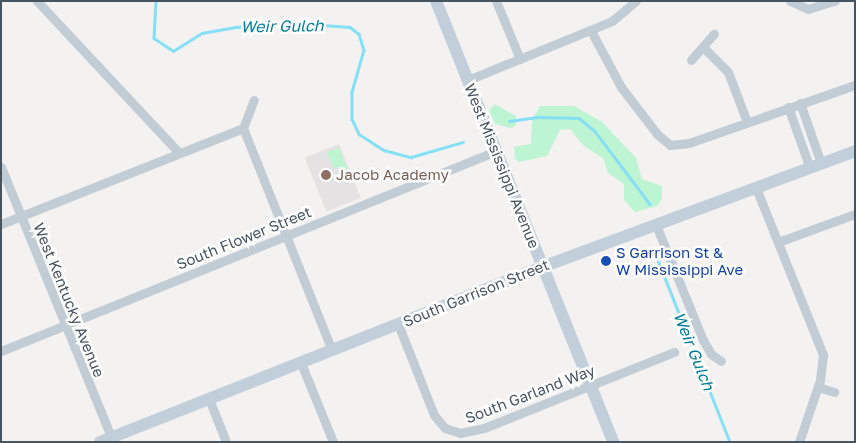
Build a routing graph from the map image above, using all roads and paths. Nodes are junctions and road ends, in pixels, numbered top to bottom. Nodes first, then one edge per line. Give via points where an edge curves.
1 (37, 1) edge
2 (436, 1) edge
3 (496, 1) edge
4 (636, 1) edge
5 (790, 1) edge
6 (835, 1) edge
7 (591, 31) junction
8 (714, 34) dead end
9 (703, 47) junction
10 (520, 59) junction
11 (691, 60) dead end
12 (468, 80) junction
13 (855, 86) edge
14 (254, 100) dead end
15 (800, 103) junction
16 (788, 107) junction
17 (747, 122) junction
18 (243, 128) junction
19 (496, 151) junction
20 (855, 151) edge
21 (179, 153) junction
22 (816, 165) junction
23 (1, 168) edge
24 (756, 188) junction
25 (855, 214) edge
26 (21, 216) junction
27 (1, 224) edge
28 (656, 225) junction
29 (286, 236) junction
30 (778, 242) junction
31 (542, 267) junction
32 (398, 324) junction
33 (64, 325) junction
34 (1, 350) edge
35 (332, 350) junction
36 (674, 352) dead end
37 (721, 361) dead end
38 (301, 363) junction
39 (590, 385) junction
40 (818, 387) junction
41 (834, 392) dead end
42 (208, 399) junction
43 (108, 440) edge
44 (226, 442) edge
45 (333, 442) edge
46 (613, 442) edge
47 (799, 442) edge

1 - 21 street
2 - 12 main road, West Mississippi Avenue
3 - 10 street
4 - 7 street via 620,16
5 - 6 street via 808,9
7 - 10 street
7 - 17 street via 621,87 667,144 686,144
8 - 9 street
9 - 11 street
9 - 17 street via 730,76
10 - 12 street
12 - 19 main road, West Mississippi Avenue
13 - 15 street
14 - 18 street
15 - 16 street
15 - 22 street
16 - 17 street
16 - 22 street
18 - 21 street
18 - 29 street
19 - 29 street, South Flower Street
19 - 31 main road, West Mississippi Avenue
20 - 22 main road, South Garrison Street
21 - 26 street
22 - 24 main road, South Garrison Street
23 - 26 street, West Kentucky Avenue
24 - 28 main road, South Garrison Street
24 - 30 street
25 - 30 street
26 - 27 street
26 - 33 street, West Kentucky Avenue
28 - 31 main road, South Garrison Street
28 - 37 street via 703,340 711,354
29 - 33 street, South Flower Street
29 - 35 street
30 - 40 street via 821,348 823,362
31 - 32 main road, South Garrison Street
31 - 39 main road, West Mississippi Avenue
32 - 35 main road, South Garrison Street
32 - 39 street, South Garland Way via 434,415 445,428 456,433 484,428
33 - 34 street, South Flower Street
33 - 43 street, West Kentucky Avenue
35 - 38 main road, South Garrison Street
36 - 39 street, South Garland Way
38 - 42 main road, South Garrison Street
38 - 45 street
39 - 46 main road, West Mississippi Avenue
40 - 41 street
40 - 47 street
42 - 43 main road, South Garrison Street
42 - 44 street

